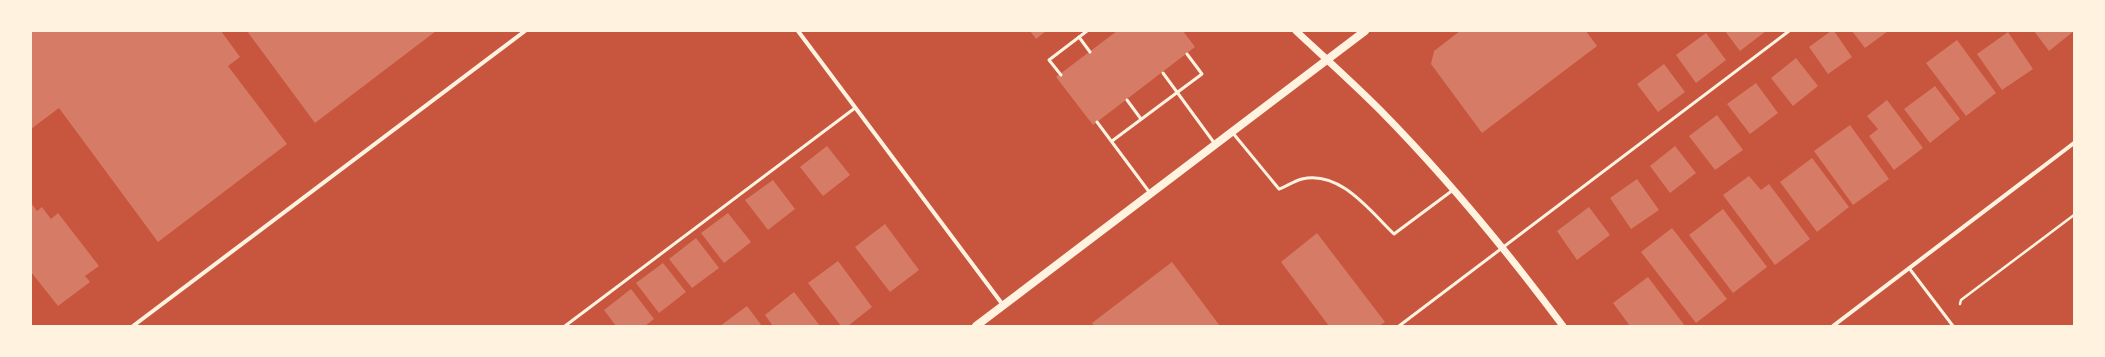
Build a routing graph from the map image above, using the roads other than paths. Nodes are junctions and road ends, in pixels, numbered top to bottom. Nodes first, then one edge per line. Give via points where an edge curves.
1 (525, 31) edge
2 (798, 31) edge
3 (1087, 31) edge
4 (1296, 31) edge
5 (1365, 31) edge
6 (1789, 31) edge
7 (1079, 37) junction
8 (1090, 52) dead end
9 (1187, 54) dead end
10 (1327, 60) junction
11 (1163, 74) dead end
12 (1061, 75) dead end
13 (1178, 92) junction
14 (1127, 100) dead end
15 (855, 108) junction
16 (1142, 119) junction
17 (1097, 122) dead end
18 (1232, 132) junction
19 (1112, 141) junction
20 (1216, 144) junction
21 (2074, 144) edge
22 (1453, 190) junction
23 (1151, 195) junction
24 (1502, 248) junction
25 (1910, 268) junction
26 (1003, 305) junction
27 (133, 326) edge
28 (565, 326) edge
29 (976, 326) edge
30 (1399, 326) edge
31 (1563, 326) edge
32 (1833, 326) edge
33 (1953, 326) edge

1 - 27 street
2 - 15 street
3 - 7 lane
4 - 10 street
5 - 10 main road
6 - 24 lane
7 - 8 lane
7 - 12 lane via 1049,60
9 - 13 lane via 1202,74
10 - 18 main road
10 - 22 street via 1380,110
11 - 13 lane
13 - 16 lane
13 - 20 lane
14 - 16 lane
15 - 26 street
15 - 28 lane
16 - 19 lane
17 - 19 lane
18 - 20 main road
18 - 22 lane via 1279,189 1302,180 1323,178 1357,199 1394,234
19 - 23 lane
20 - 23 main road
21 - 25 street
22 - 24 street
23 - 26 main road
24 - 30 lane
24 - 31 street
25 - 32 street
25 - 33 lane
26 - 29 main road

